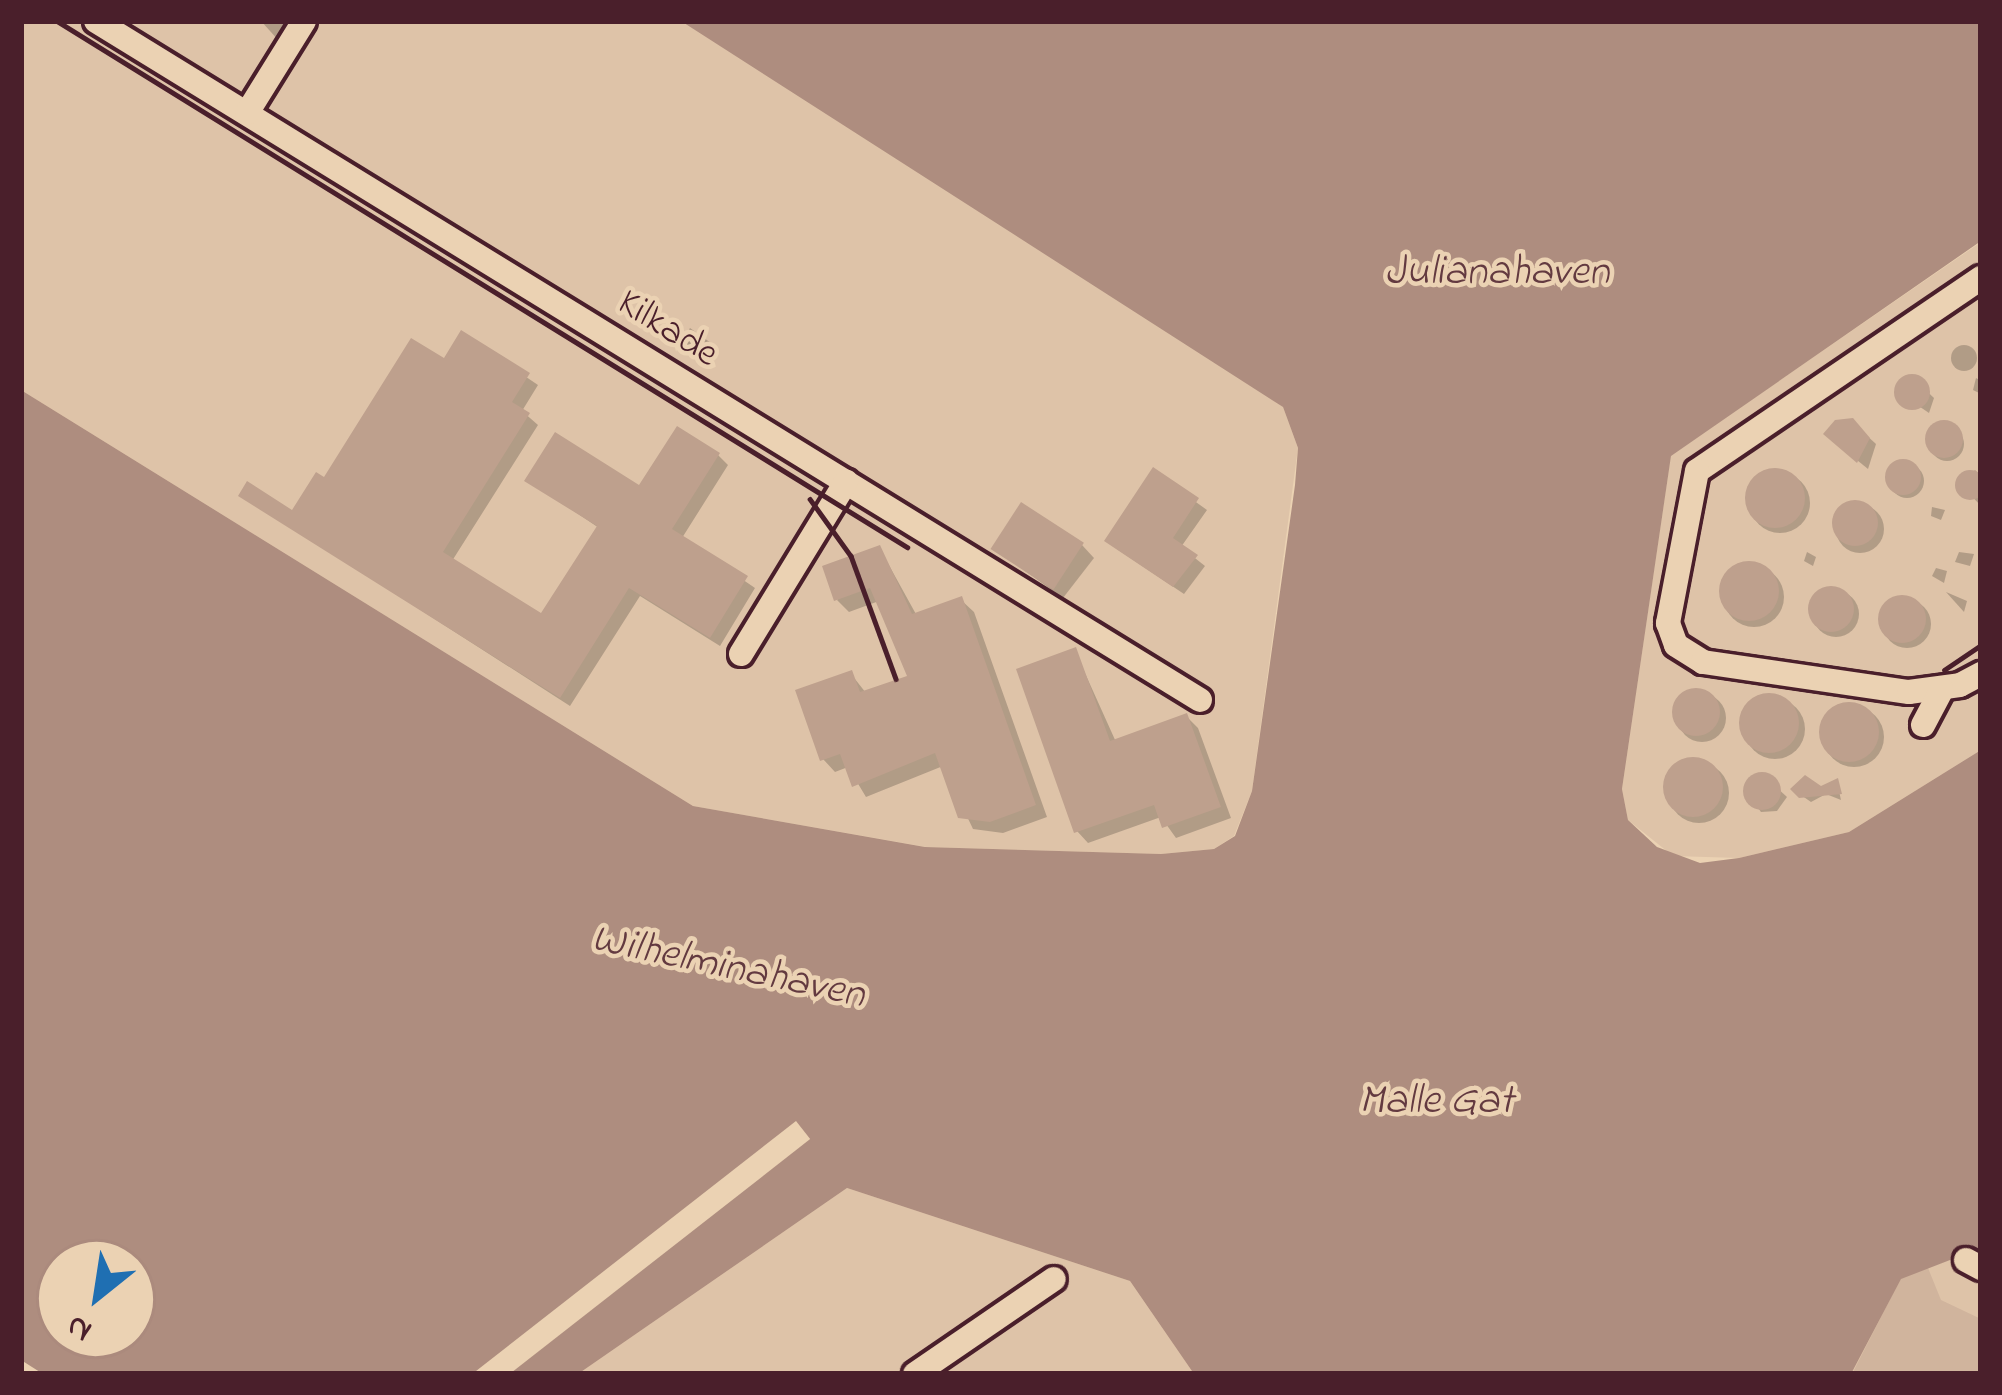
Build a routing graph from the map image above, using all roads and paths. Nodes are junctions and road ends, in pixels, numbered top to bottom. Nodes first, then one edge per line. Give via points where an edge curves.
1 (96, 21) edge
2 (304, 21) edge
3 (247, 113) junction
4 (1981, 278) edge
5 (846, 482) junction
6 (741, 654) dead end
7 (1981, 674) edge
8 (1942, 690) junction
9 (1200, 700) dead end
10 (1923, 725) dead end
11 (1054, 1280) dead end
12 (916, 1374) edge

1 - 3 street, Kilkade
2 - 3 street
3 - 5 street, Kilkade
4 - 8 street via 1697,471 1668,623 1676,645 1703,662
5 - 6 street
5 - 9 street, Kilkade
7 - 8 street
8 - 10 street
11 - 12 street

